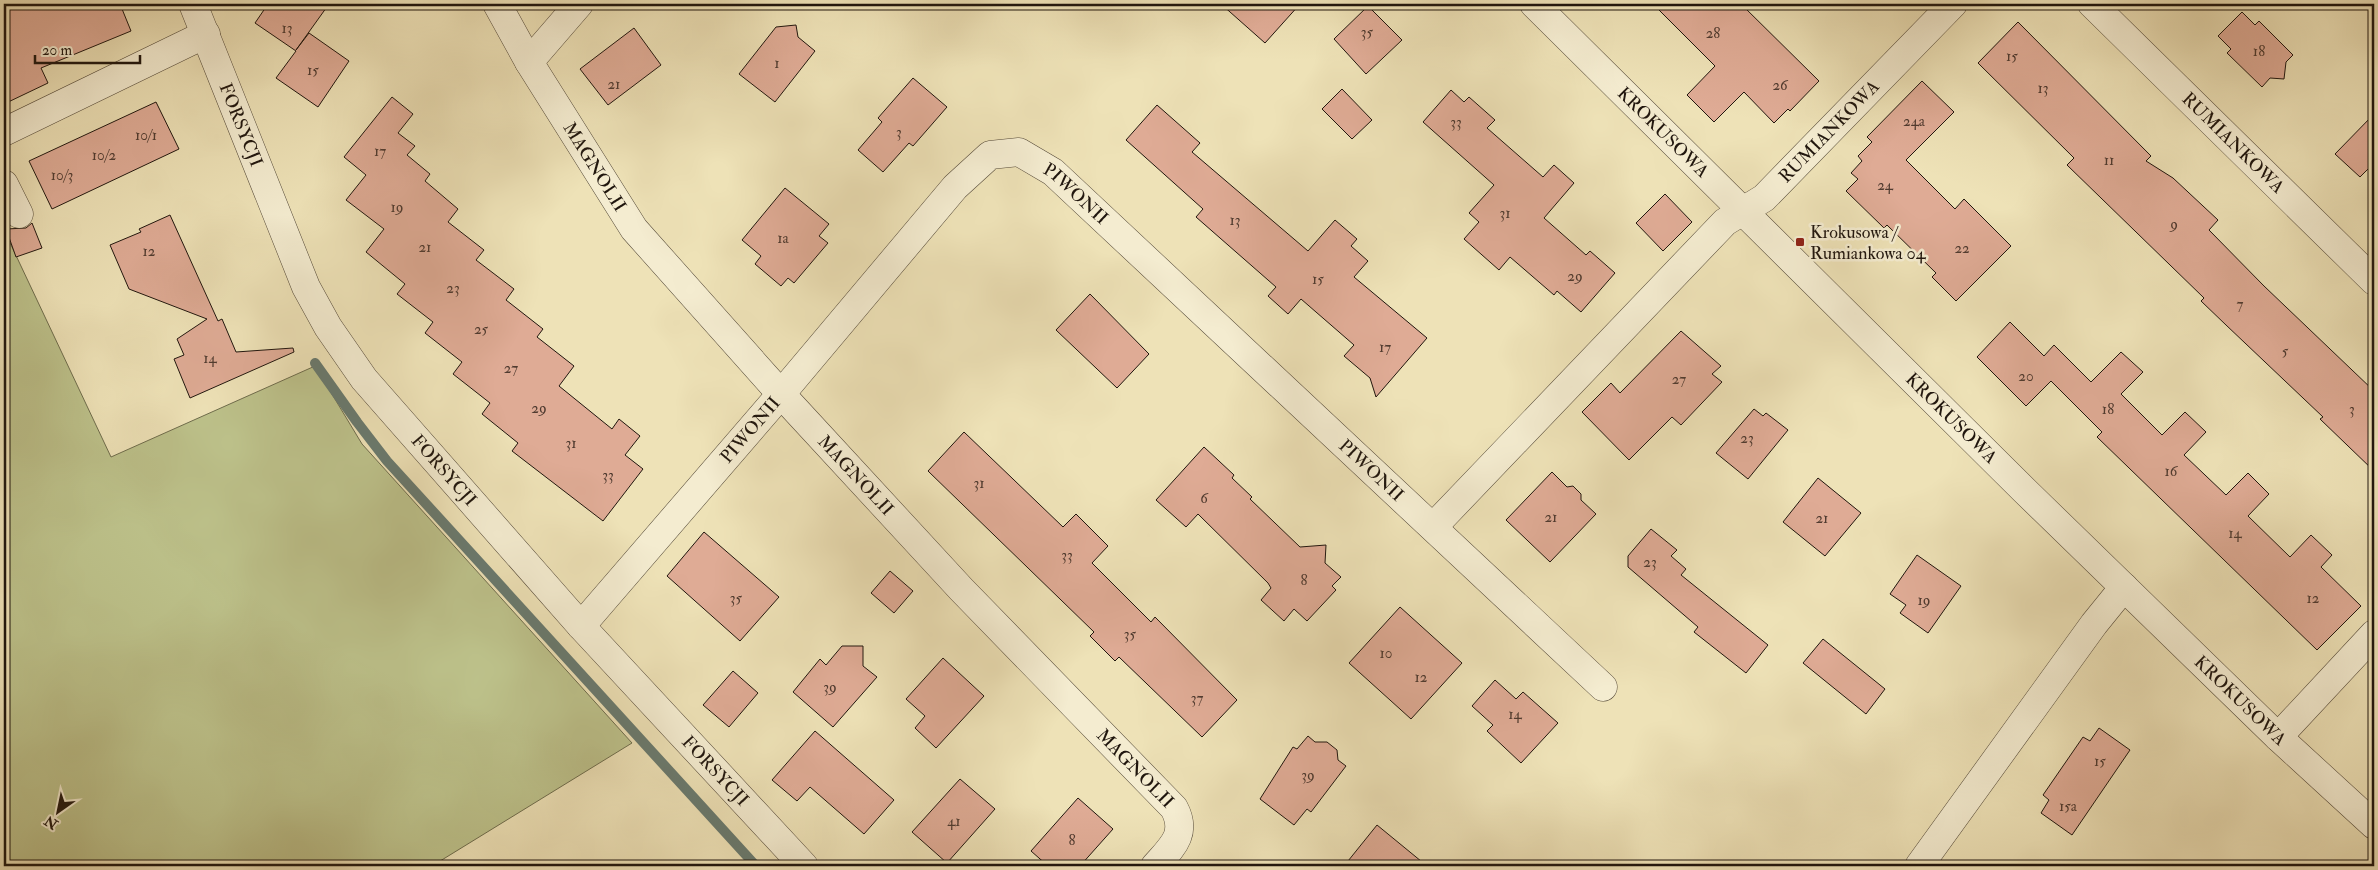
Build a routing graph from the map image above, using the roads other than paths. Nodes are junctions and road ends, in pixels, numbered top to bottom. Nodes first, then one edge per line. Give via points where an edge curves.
1 (193, 4) edge
2 (497, 4) edge
3 (579, 4) edge
4 (1534, 4) edge
5 (1953, 4) edge
6 (2092, 4) edge
7 (206, 34) junction
8 (529, 62) junction
9 (4, 132) edge
10 (4, 184) edge
11 (1742, 212) junction
12 (19, 214) dead end
13 (2374, 280) edge
14 (781, 394) junction
15 (1433, 527) junction
16 (2124, 586) junction
17 (581, 626) junction
18 (2374, 634) edge
19 (1604, 687) dead end
20 (2278, 737) junction
21 (2374, 825) edge
22 (804, 866) edge
23 (1155, 866) edge
24 (1919, 866) edge

1 - 7 street, FORSYCJI
2 - 8 street, MAGNOLII
3 - 8 street
4 - 11 street, KROKUSOWA
5 - 11 street, RUMIANKOWA via 1764,198
6 - 13 street, RUMIANKOWA
7 - 9 street
7 - 17 street, FORSYCJI via 306,287 328,327 364,378
8 - 14 street, MAGNOLII via 634,230
10 - 12 street
11 - 15 street, RUMIANKOWA via 1725,222
11 - 16 street, KROKUSOWA
14 - 15 street, PIWONII via 955,187 990,155 1018,152 1052,172
14 - 17 street, PIWONII
14 - 23 street, MAGNOLII via 960,589 1174,808 1180,832
15 - 19 street, PIWONII
16 - 20 street, KROKUSOWA
16 - 24 street
17 - 22 street, FORSYCJI
18 - 20 street
20 - 21 street, KROKUSOWA

